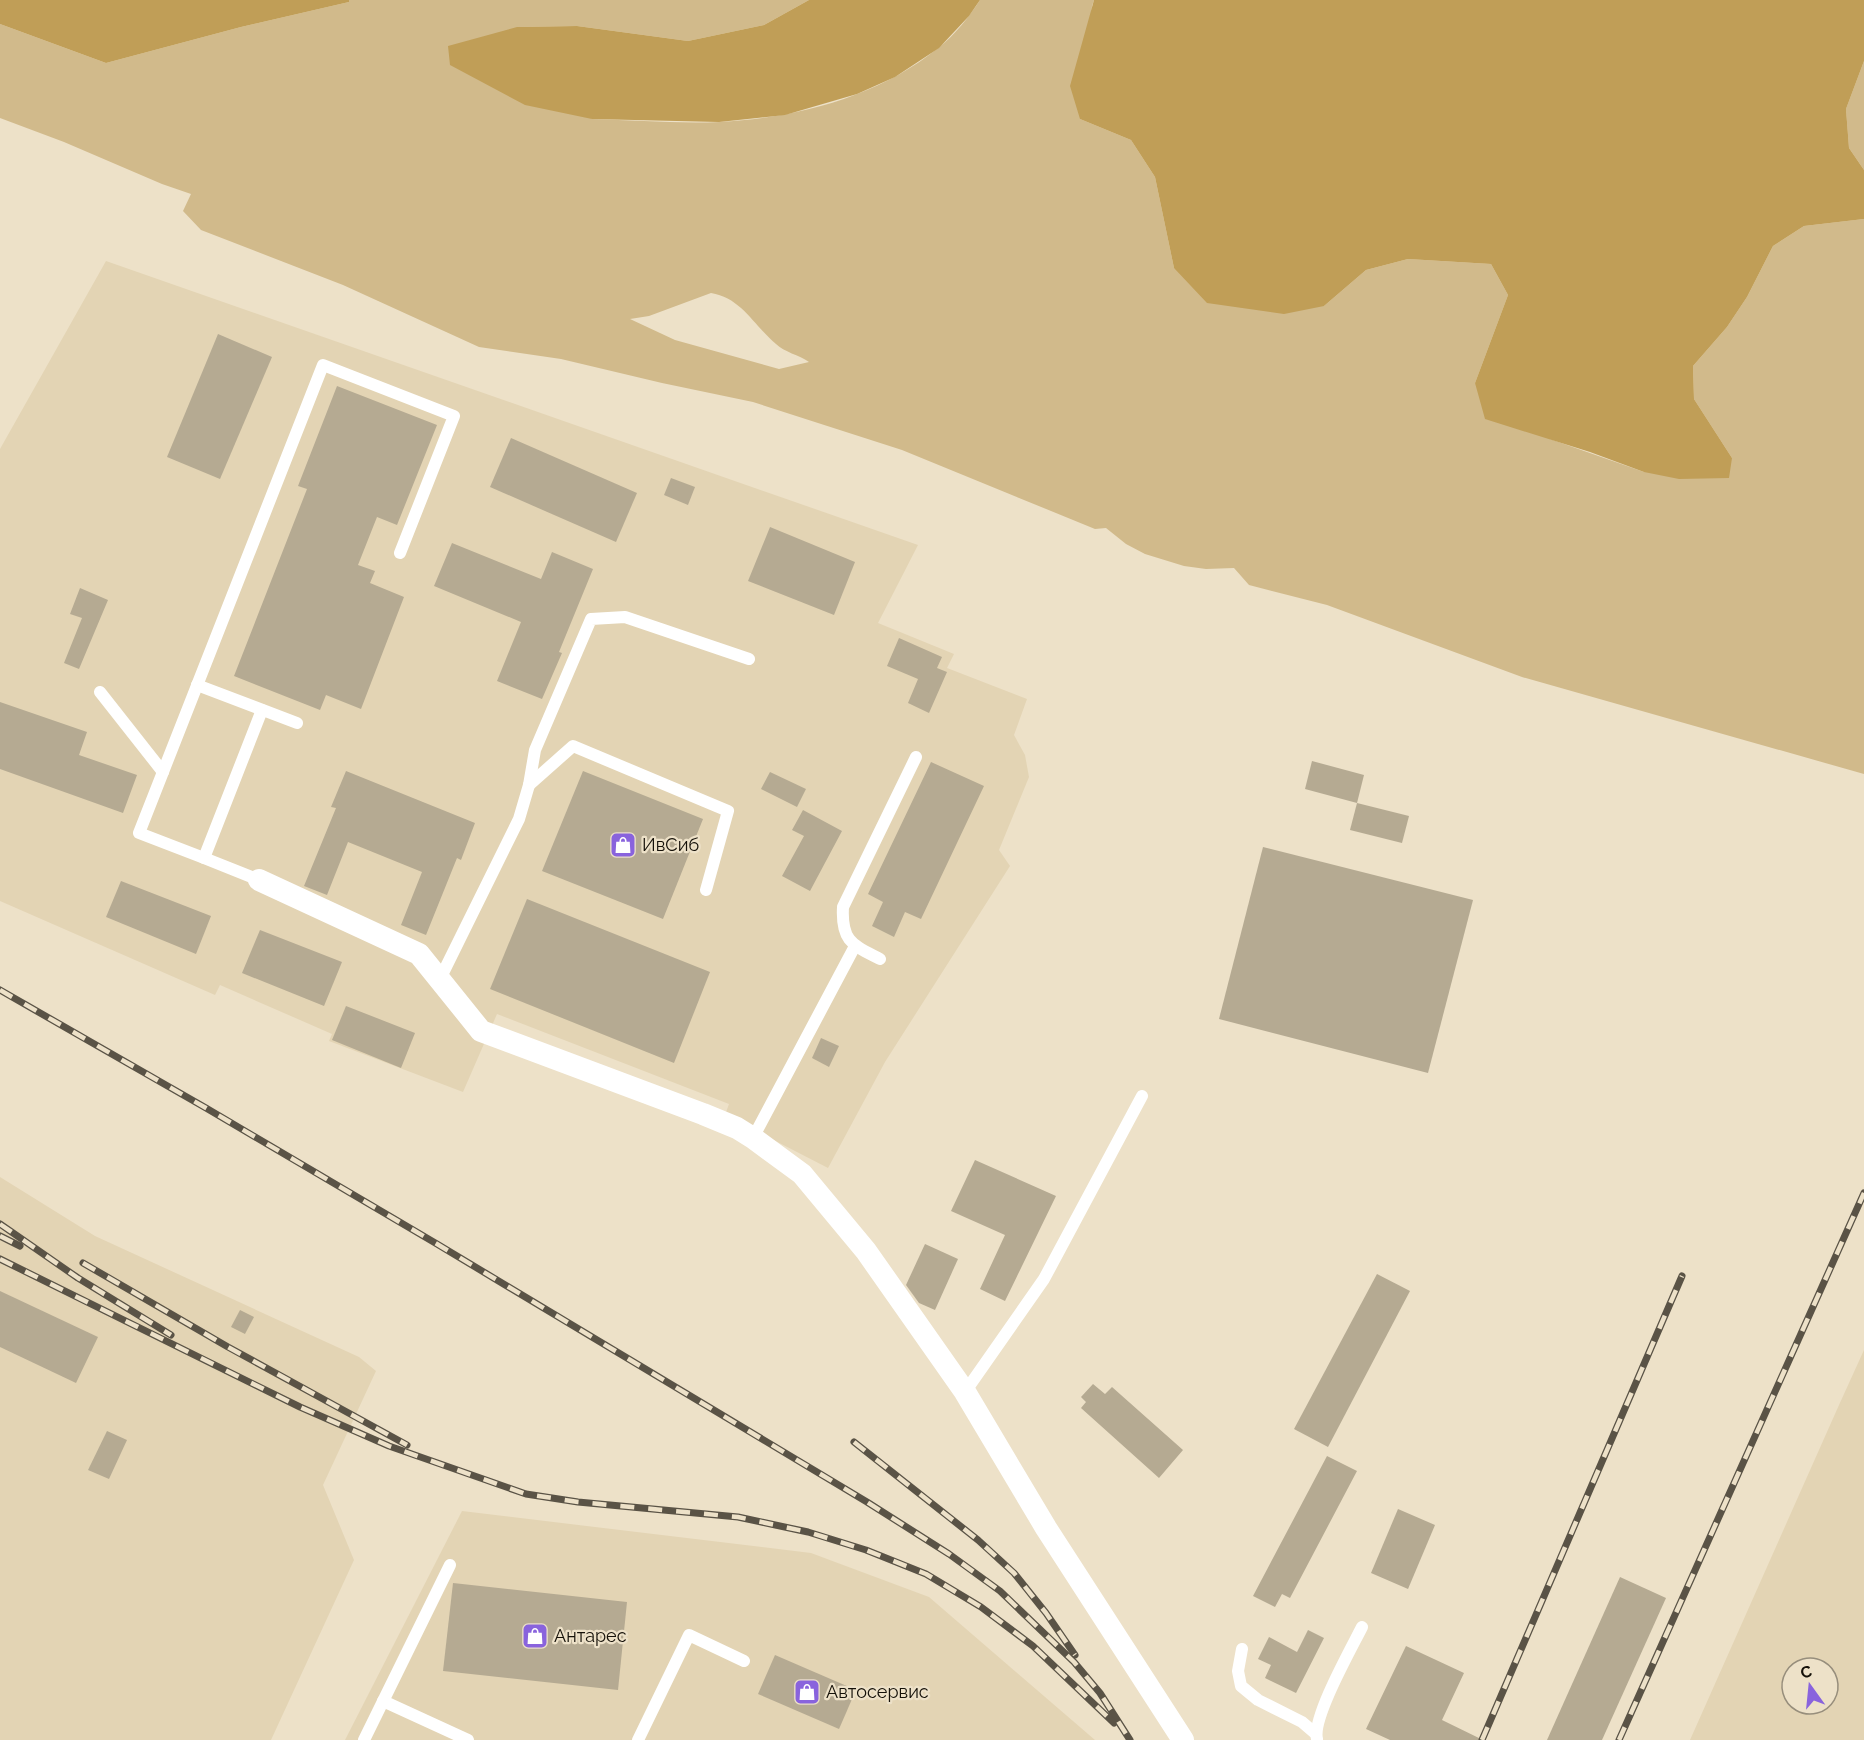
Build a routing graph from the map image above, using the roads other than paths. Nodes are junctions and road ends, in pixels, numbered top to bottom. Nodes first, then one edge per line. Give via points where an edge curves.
1 (400, 553) dead end
2 (749, 659) dead end
3 (197, 685) junction
4 (100, 692) dead end
5 (262, 710) junction
6 (297, 723) dead end
7 (916, 757) dead end
8 (163, 772) junction
9 (529, 785) junction
10 (204, 858) junction
11 (259, 880) joint
12 (706, 890) dead end
13 (855, 946) junction
14 (880, 959) dead end
15 (441, 979) junction
16 (1143, 1096) dead end
17 (753, 1138) junction
18 (965, 1392) junction
19 (450, 1565) dead end
20 (1362, 1627) dead end
21 (1242, 1649) dead end
22 (744, 1661) dead end
23 (383, 1701) junction
24 (1316, 1737) edge
25 (364, 1740) edge
26 (468, 1740) edge
27 (638, 1740) edge
28 (1183, 1740) edge

1 - 3 lane via 454,416 323,365
2 - 9 lane via 625,616 591,619 535,750
3 - 5 lane
3 - 8 lane
4 - 8 lane
5 - 6 lane
5 - 10 lane
7 - 13 lane via 843,907 842,923
8 - 10 lane via 139,833
9 - 12 lane via 573,746 728,810
9 - 15 lane via 519,819
10 - 11 lane
11 - 15 street via 419,954
13 - 14 lane
13 - 17 lane
15 - 17 street via 481,1031 703,1114
16 - 18 lane via 1044,1279
17 - 18 street via 802,1174 866,1251
18 - 28 street via 1046,1528
19 - 23 lane
20 - 24 lane via 1321,1712
21 - 24 lane via 1238,1671 1241,1686 1258,1700 1302,1722
22 - 27 lane via 689,1635
23 - 25 lane
23 - 26 lane

